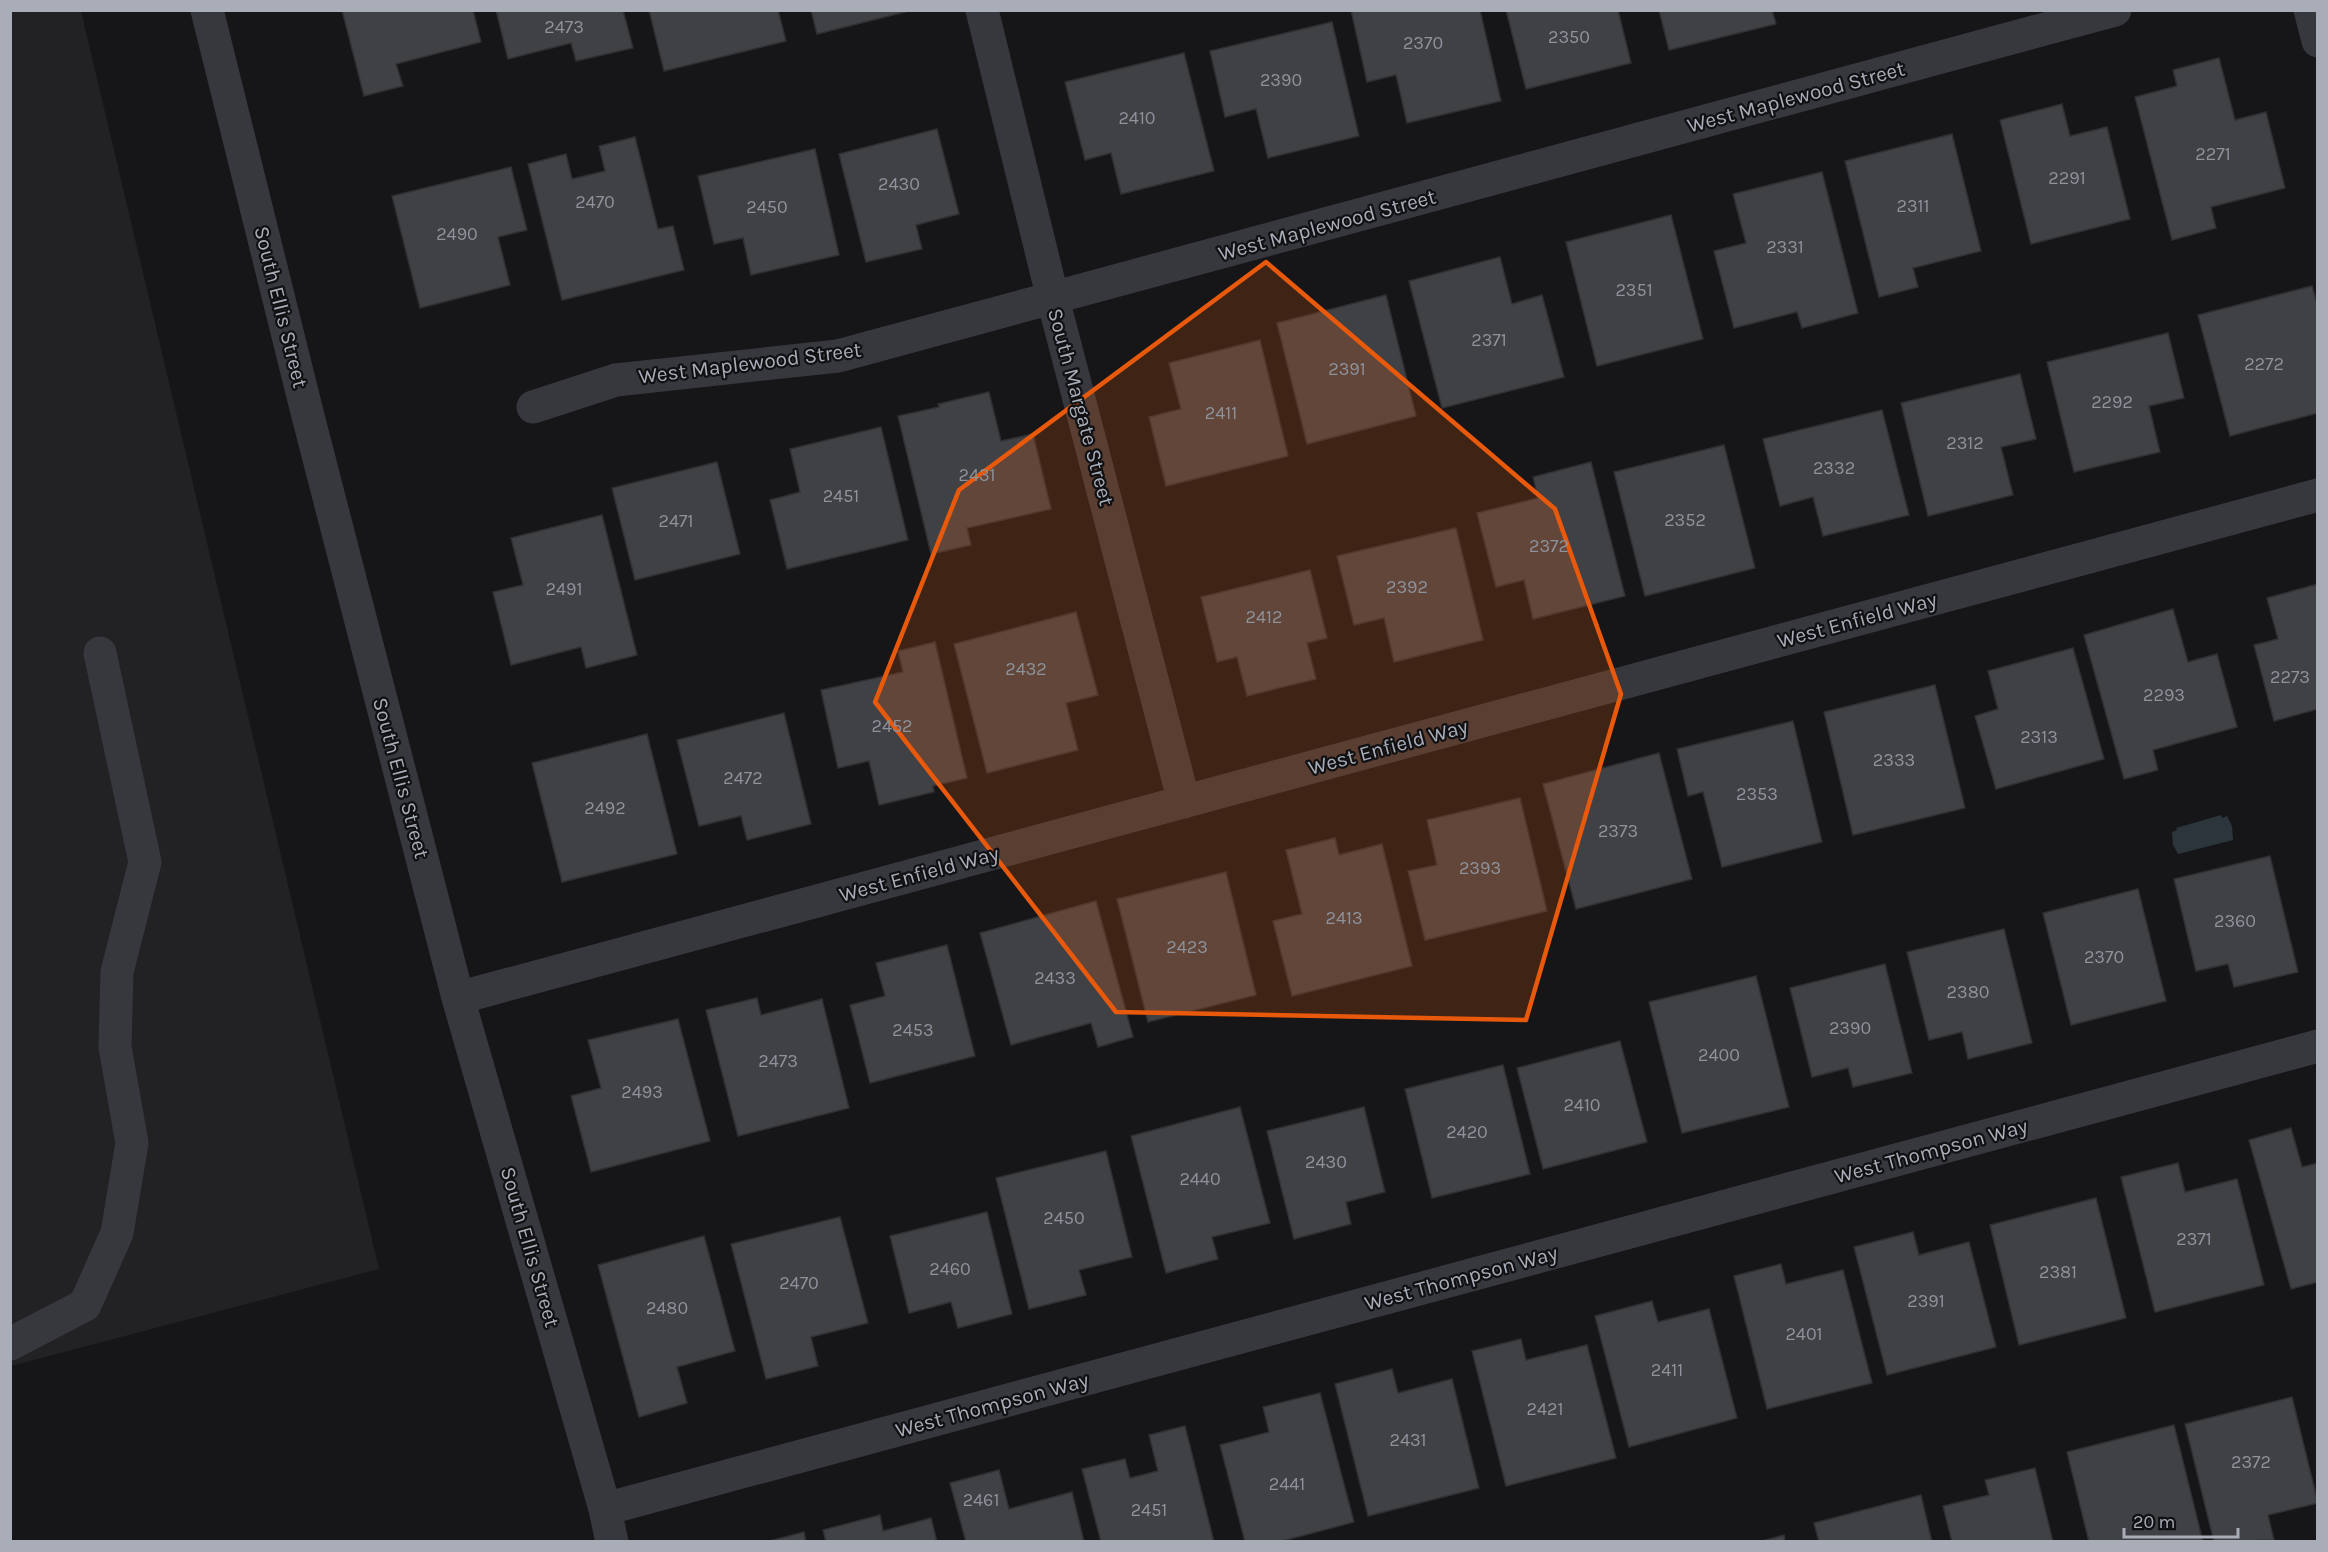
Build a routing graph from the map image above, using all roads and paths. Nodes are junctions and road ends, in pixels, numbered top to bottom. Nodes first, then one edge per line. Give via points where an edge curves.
1 (207, 10) edge
2 (982, 10) edge
3 (2115, 10) edge
4 (2310, 10) edge
5 (2318, 41) edge
6 (1053, 299) junction
7 (533, 407) dead end
8 (2318, 495) edge
9 (100, 653) dead end
10 (1184, 802) junction
11 (458, 998) junction
12 (2318, 1046) edge
13 (10, 1344) edge
14 (605, 1509) junction
15 (612, 1542) edge

1 - 11 street, South Ellis Street
2 - 6 street, South Margate Street
3 - 6 street, West Maplewood Street
4 - 5 street
6 - 7 street, West Maplewood Street via 838,356 616,380
6 - 10 street, South Margate Street
8 - 10 street, West Enfield Way
9 - 13 street via 145,862 117,972 116,1047 132,1143 117,1233 85,1305
10 - 11 street, West Enfield Way
11 - 14 street, South Ellis Street
12 - 14 street, West Thompson Way
14 - 15 street, South Ellis Street

